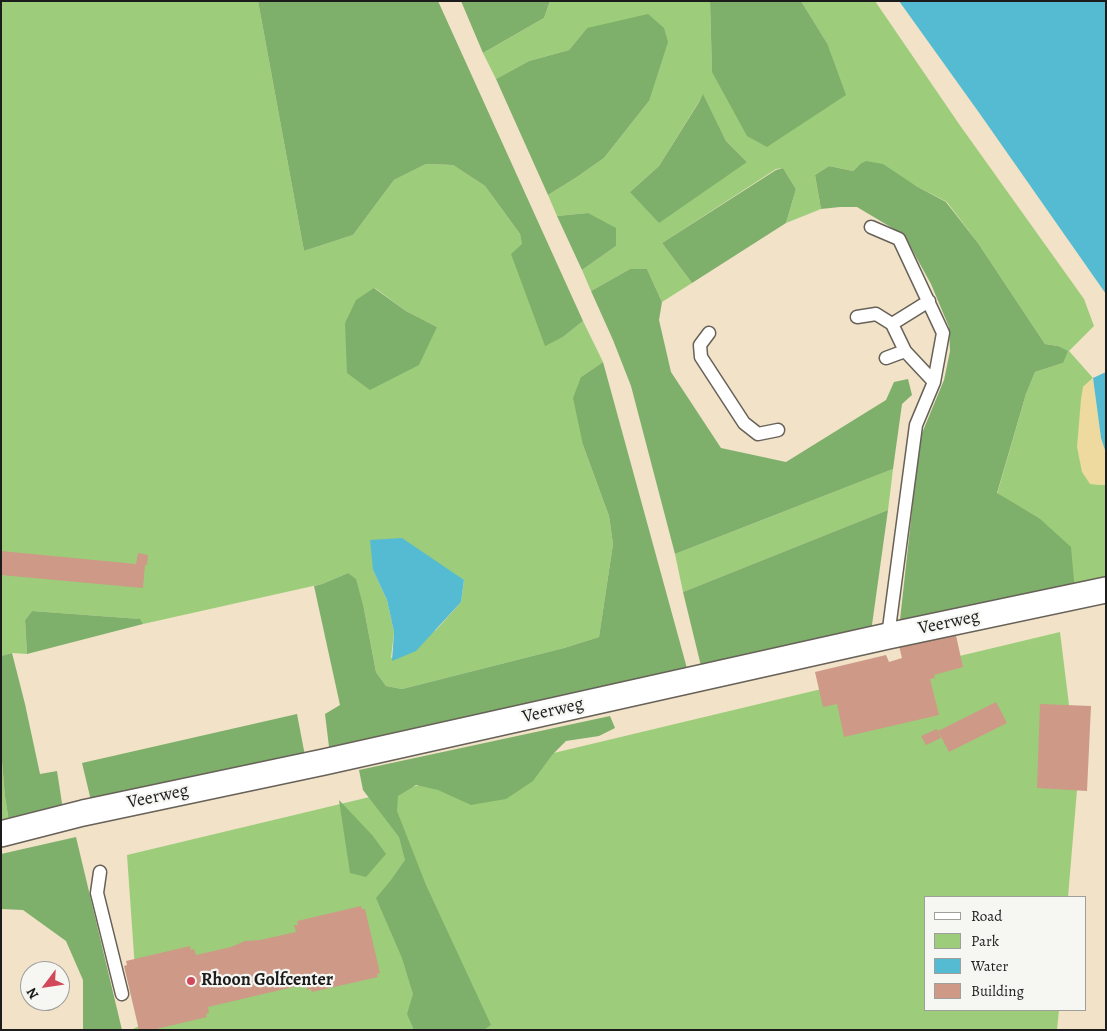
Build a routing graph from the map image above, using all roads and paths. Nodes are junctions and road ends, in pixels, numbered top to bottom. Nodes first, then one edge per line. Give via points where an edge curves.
1 (871, 227) dead end
2 (929, 301) junction
3 (858, 317) dead end
4 (892, 324) junction
5 (709, 333) dead end
6 (905, 352) junction
7 (886, 358) dead end
8 (934, 382) junction
9 (778, 430) dead end
10 (1106, 590) edge
11 (888, 636) junction
12 (1, 834) edge
13 (100, 872) dead end
14 (122, 994) dead end

1 - 2 lane via 899,239
2 - 4 lane
2 - 8 lane via 943,332
3 - 4 lane via 876,314
4 - 6 lane
5 - 9 lane via 700,345 701,357 744,423 758,434
6 - 7 lane
6 - 8 lane
8 - 11 lane via 916,425
10 - 11 street, Veerweg
11 - 12 street, Veerweg via 83,813
13 - 14 lane via 97,894

